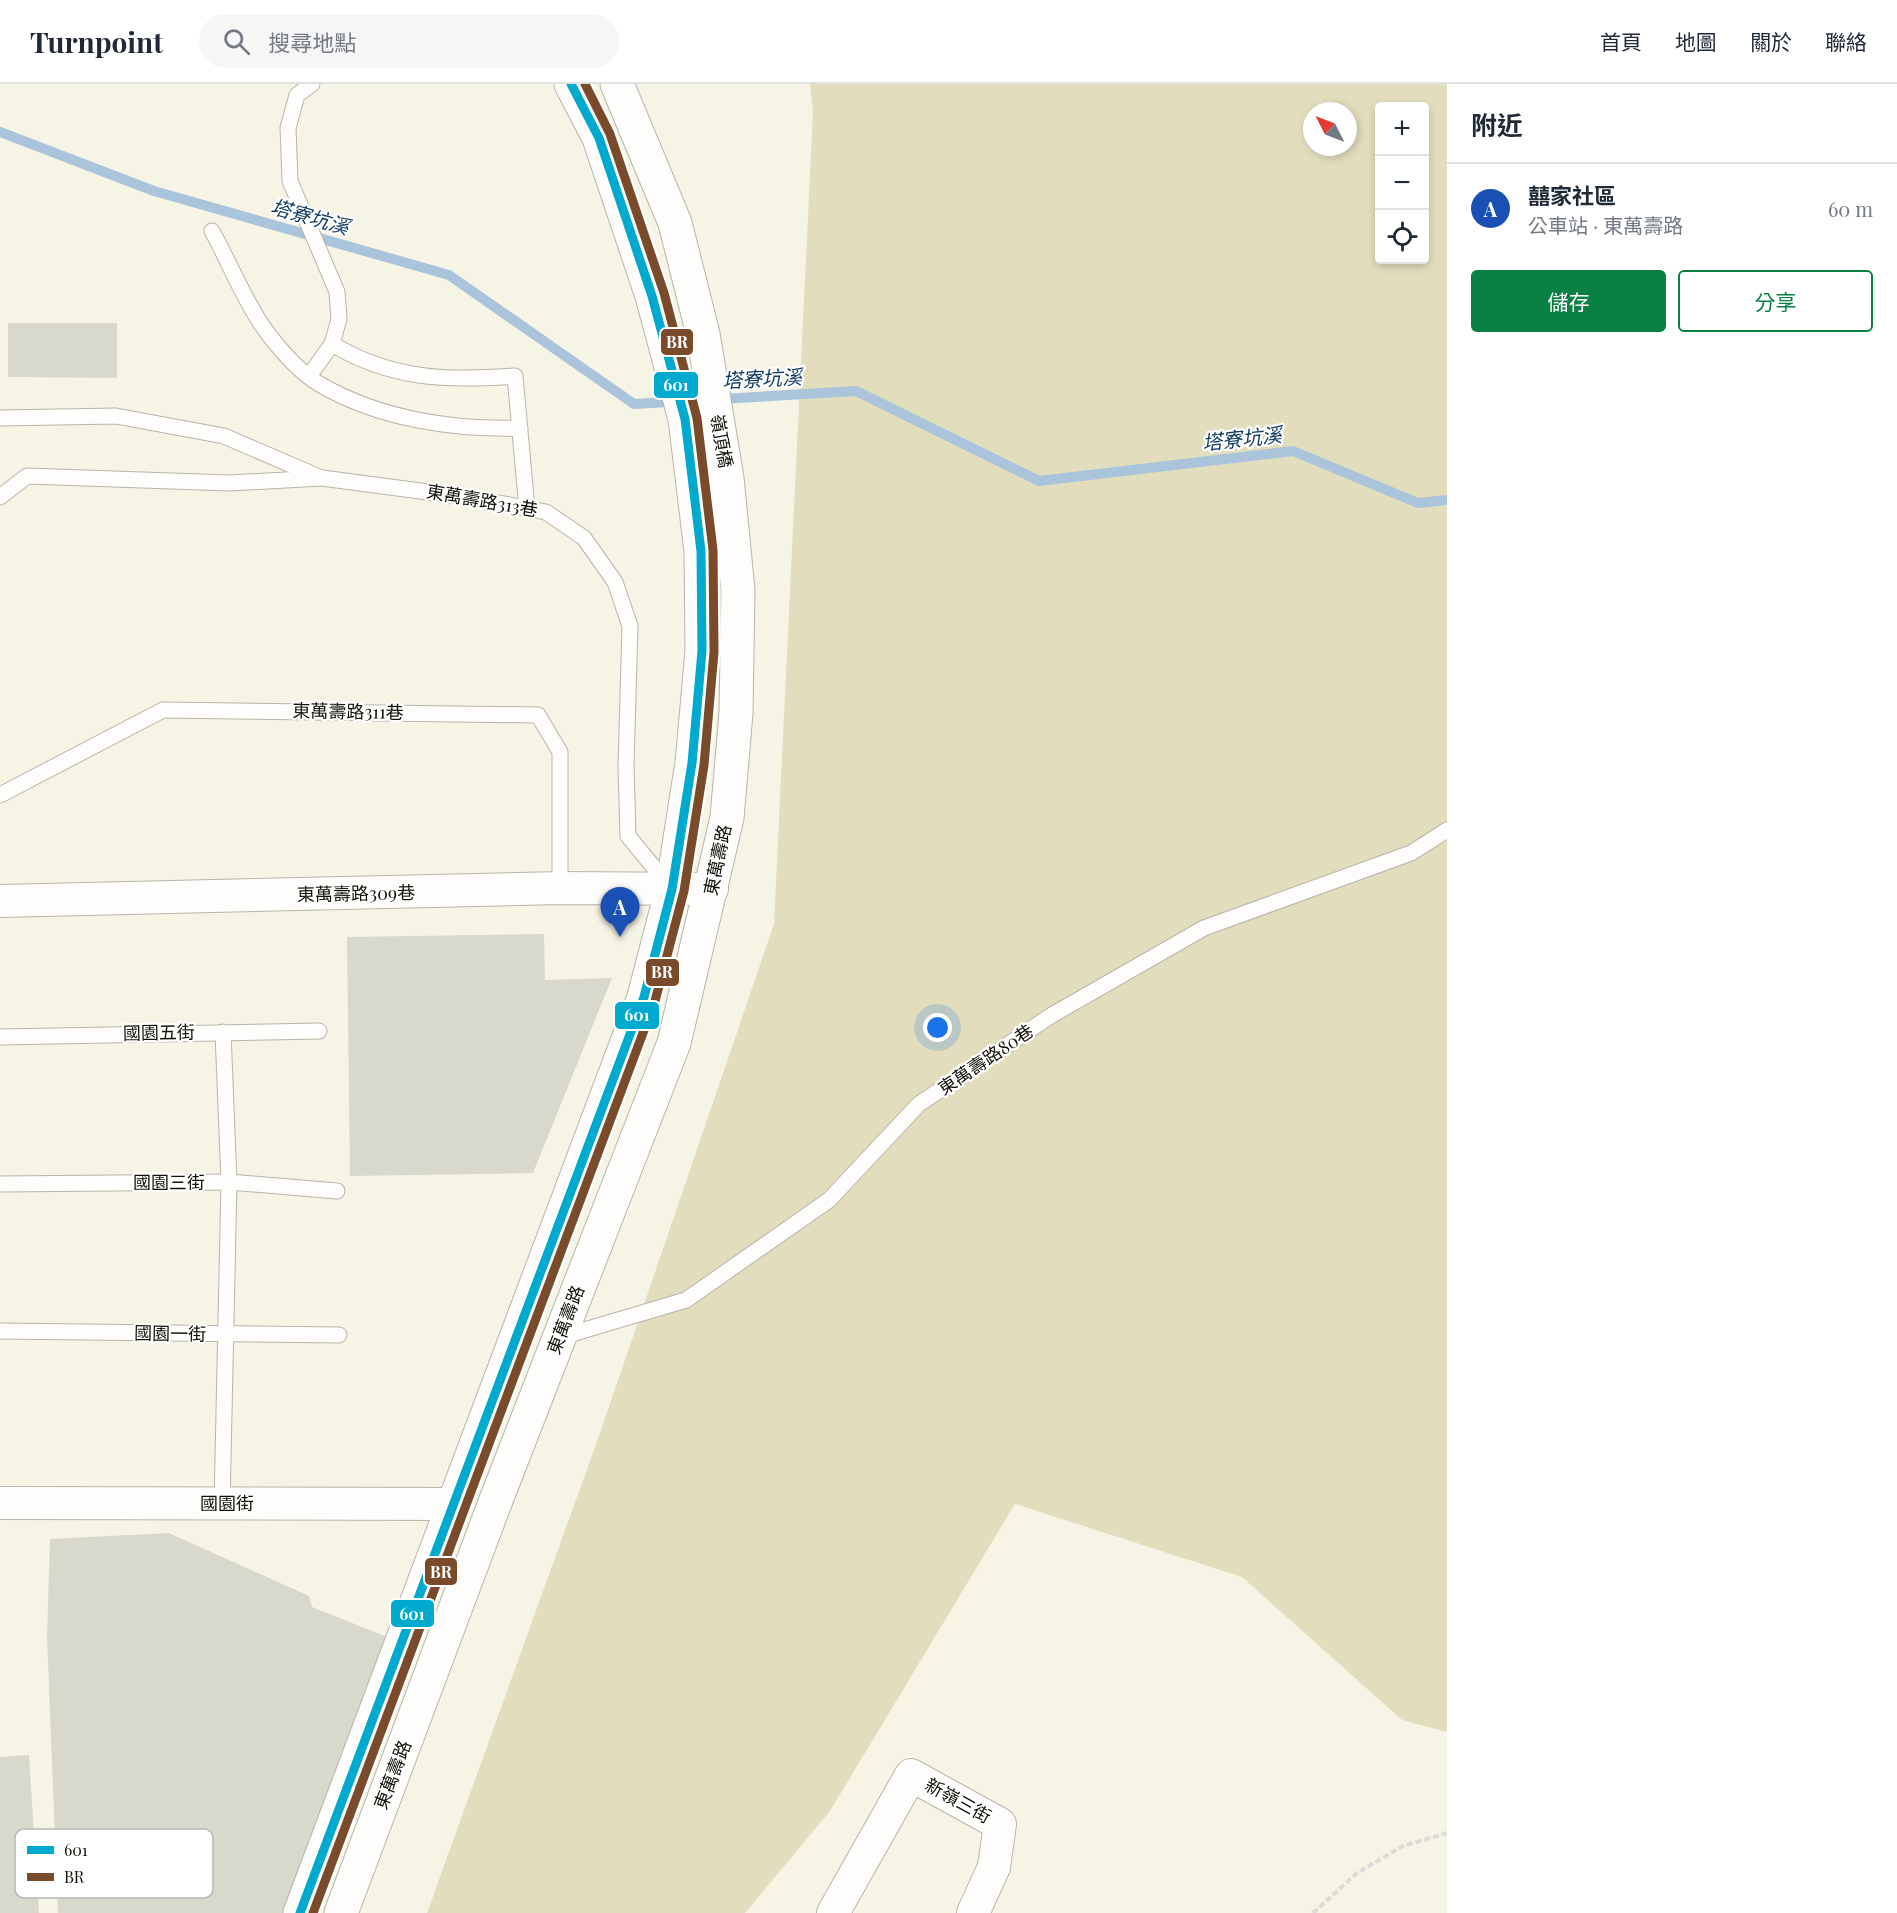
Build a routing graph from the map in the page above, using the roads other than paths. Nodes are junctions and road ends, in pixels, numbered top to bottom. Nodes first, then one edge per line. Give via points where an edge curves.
1 (312, 84) edge
2 (571, 84) edge
3 (617, 84) edge
4 (212, 231) dead end
5 (332, 344) junction
6 (309, 376) junction
7 (0, 418) edge
8 (520, 428) junction
9 (322, 478) junction
10 (0, 497) edge
11 (527, 509) junction
12 (701, 551) joint
13 (736, 714) joint
14 (0, 795) edge
15 (1447, 830) edge
16 (560, 888) junction
17 (672, 889) junction
18 (712, 890) junction
19 (0, 901) edge
20 (319, 1031) dead end
21 (223, 1032) junction
22 (0, 1036) edge
23 (229, 1182) junction
24 (0, 1184) edge
25 (338, 1191) dead end
26 (0, 1330) edge
27 (225, 1335) junction
28 (339, 1335) dead end
29 (559, 1337) junction
30 (0, 1503) edge
31 (222, 1504) junction
32 (454, 1504) junction
33 (300, 1913) edge
34 (341, 1913) edge
35 (833, 1913) edge
36 (974, 1913) edge

1 - 5 lane via 297,95 288,128 290,181 337,292 339,319
2 - 12 main road, 嶺頂橋 via 599,138 652,296 685,419
3 - 13 main road, 嶺頂橋 via 675,223 703,334 725,467 738,590
4 - 6 lane via 265,330
5 - 6 lane
5 - 8 lane via 356,358 402,373 439,379 515,376
6 - 8 lane via 369,407 419,420 483,429
7 - 9 lane via 127,418 224,436
8 - 11 lane
9 - 10 lane, 東萬壽路313巷 via 230,483 27,476
9 - 11 lane, 東萬壽路313巷
11 - 17 lane, 東萬壽路313巷 via 546,512 584,538 615,582 630,626 628,836
12 - 17 main road, 東萬壽路 via 702,651 692,763
13 - 18 main road, 東萬壽路 via 727,818
14 - 16 lane, 東萬壽路311巷 via 163,710 538,715 560,752
15 - 29 lane, 東萬壽路80巷 via 1411,853 1204,928 1052,1015 919,1104 829,1200 686,1300
16 - 17 street, 東萬壽路309巷
16 - 19 street, 東萬壽路309巷
17 - 18 street, 東萬壽路309巷
17 - 32 main road, 東萬壽路 via 644,997
18 - 29 main road, 東萬壽路 via 674,1043
20 - 21 lane, 國園五街
21 - 22 lane, 國園五街
21 - 23 lane
23 - 24 lane, 國園三街
23 - 25 lane, 國園三街
23 - 27 lane
26 - 27 lane, 國園一街
27 - 28 lane, 國園一街
27 - 31 lane
29 - 34 main road, 東萬壽路
30 - 31 street, 國園街
31 - 32 street, 國園街
32 - 33 main road, 東萬壽路
35 - 36 street, 新嶺三街 via 911,1775 1000,1824 994,1867

